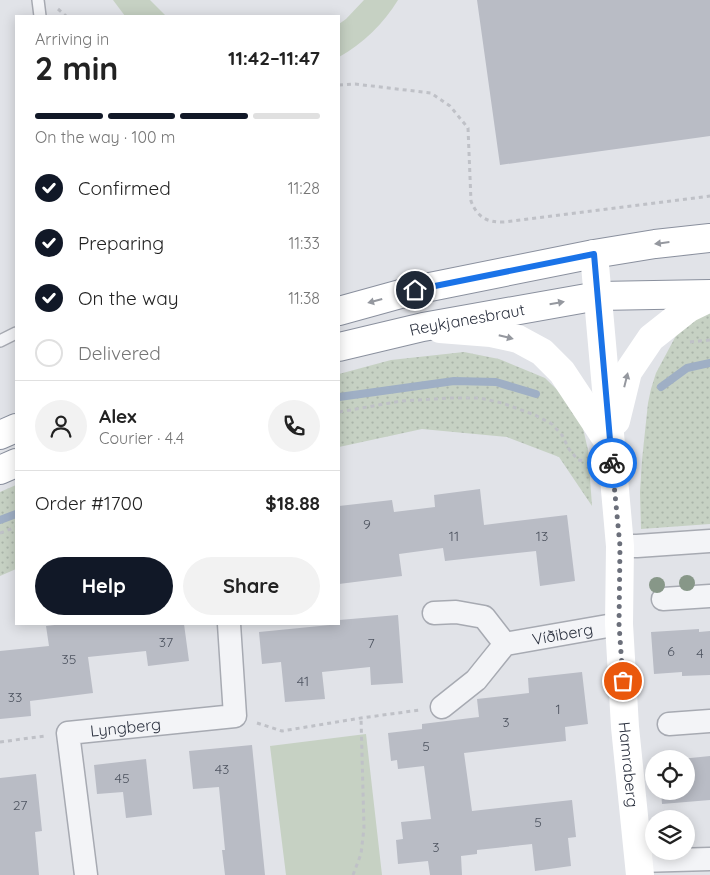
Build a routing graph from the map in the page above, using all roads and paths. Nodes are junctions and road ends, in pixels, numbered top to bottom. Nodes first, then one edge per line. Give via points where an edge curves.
1 (38, 0) edge
2 (40, 15) edge
3 (340, 85) edge
4 (710, 196) edge
5 (710, 238) edge
6 (594, 254) junction
7 (710, 294) edge
8 (598, 296) junction
9 (710, 298) edge
10 (340, 311) edge
11 (423, 327) junction
12 (15, 334) edge
13 (0, 341) edge
14 (340, 347) edge
15 (340, 412) edge
16 (15, 428) edge
17 (0, 435) edge
18 (601, 453) junction
19 (15, 462) edge
20 (0, 470) edge
21 (15, 527) edge
22 (0, 534) edge
23 (710, 540) edge
24 (620, 546) junction
25 (710, 596) edge
26 (663, 599) dead end
27 (434, 613) dead end
28 (619, 624) junction
29 (229, 625) edge
30 (505, 644) junction
31 (442, 708) joint
32 (235, 716) junction
33 (362, 718) junction
34 (710, 721) edge
35 (669, 724) dead end
36 (68, 733) junction
37 (0, 742) edge
38 (710, 859) edge
39 (639, 868) edge
40 (86, 875) edge
41 (353, 875) edge

1 - 2 lane
3 - 4 path via 431,94 450,106 468,128 470,200 480,216 488,220 505,222
5 -> 6 main road
6 - 8 main road
6 -> 10 main road via 415,290
7 - 8 main road, Reykjanesbraut
11 -> 8 main road, Reykjanesbraut
8 - 18 main road
18 -> 9 main road via 628,372 651,338 689,308
11 - 14 main road, Reykjanesbraut
11 -> 18 main road via 491,333 518,339 542,352 562,372
12 - 13 lane
15 - 18 path via 401,401 480,398 502,403 552,424 578,460
16 - 17 main road
18 - 24 main road, Hamraberg
19 - 20 main road
21 - 22 path
23 - 24 street
24 - 28 main road, Hamraberg
25 - 26 street
27 - 30 street via 456,612 484,617
28 - 30 street, Víðiberg
28 - 39 main road, Hamraberg
29 - 32 street
30 - 31 street via 476,680
31 - 33 path
32 - 33 path via 282,731
32 - 36 street, Lyngberg
33 - 41 path via 364,828
34 - 35 street
36 - 37 path
36 - 40 street, Lyngberg
38 - 39 street

